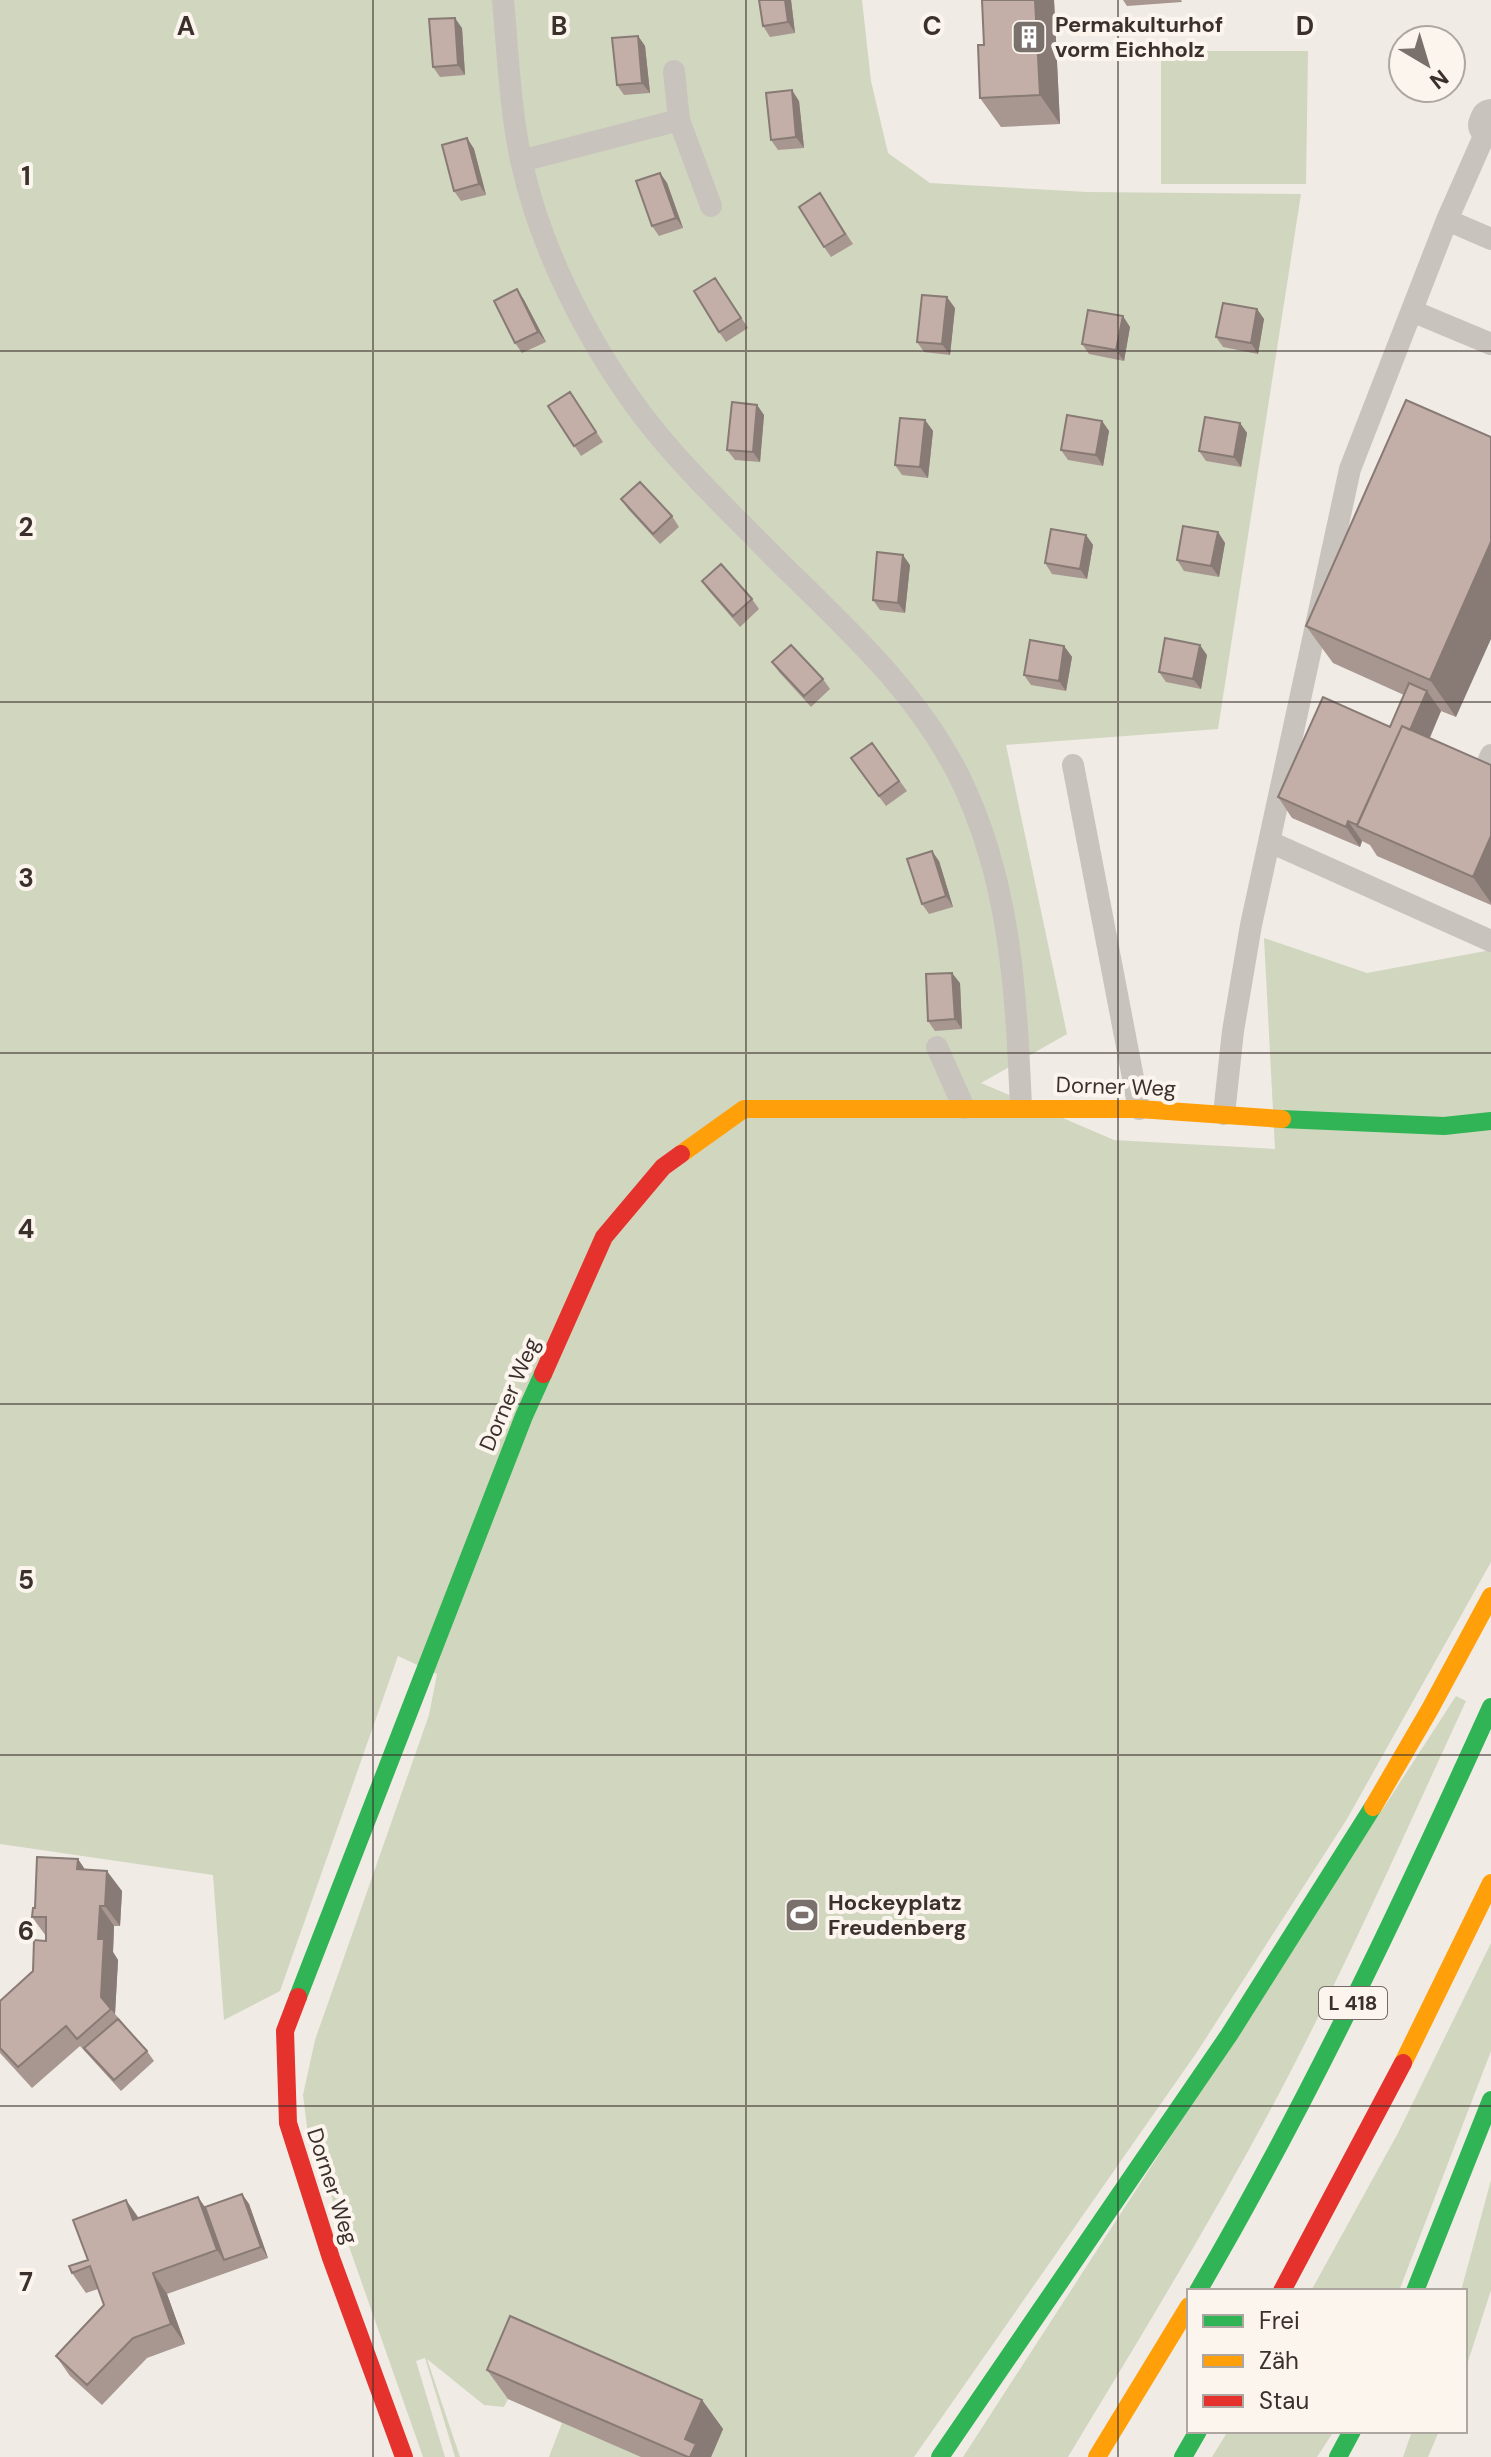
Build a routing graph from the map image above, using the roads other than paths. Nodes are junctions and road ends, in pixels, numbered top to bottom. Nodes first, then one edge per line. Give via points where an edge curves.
1 (503, 0) edge
2 (674, 71) dead end
3 (679, 120) junction
4 (1490, 124) edge
5 (521, 161) junction
6 (711, 206) dead end
7 (1447, 220) junction
8 (1491, 239) edge
9 (1412, 311) junction
10 (1491, 344) edge
11 (1073, 765) dead end
12 (1270, 842) junction
13 (1491, 941) edge
14 (937, 1047) dead end
15 (1021, 1107) junction
16 (964, 1108) junction
17 (1139, 1109) junction
18 (1224, 1114) junction
19 (1491, 1121) edge
20 (1491, 1596) edge
21 (1491, 1707) edge
22 (1491, 1883) edge
23 (1491, 2100) edge
24 (1199, 2289) edge
25 (1283, 2289) edge
26 (1416, 2289) edge
27 (1187, 2309) edge
28 (1197, 2433) edge
29 (1351, 2433) edge
30 (404, 2457) edge
31 (940, 2457) edge
32 (1097, 2457) edge
33 (1183, 2457) edge
34 (1338, 2457) edge

1 - 5 lane
2 - 3 lane
3 - 5 lane
3 - 6 lane
4 - 7 lane
5 - 15 lane via 573,301 629,397 670,449 893,676 927,720 960,777 1000,889 1013,972
7 - 8 lane
7 - 9 lane
9 - 10 lane
9 - 12 lane via 1350,469
11 - 17 lane
12 - 13 lane
12 - 18 lane via 1233,1031
14 - 16 lane
15 - 16 main road, Dorner Weg
15 - 17 main road, Dorner Weg
16 - 30 main road, Dorner Weg via 744,1109 663,1167 604,1237 524,1416 285,2031 288,2123
17 - 18 main road, Dorner Weg
18 - 19 main road, Dorner Weg via 1444,1126
20 - 31 main road via 1451,1674 1284,1952
21 - 24 main road, L 418 via 1322,2067
22 - 25 main road via 1413,2047
23 - 26 main road
27 - 32 main road
28 - 33 main road
29 - 34 main road

